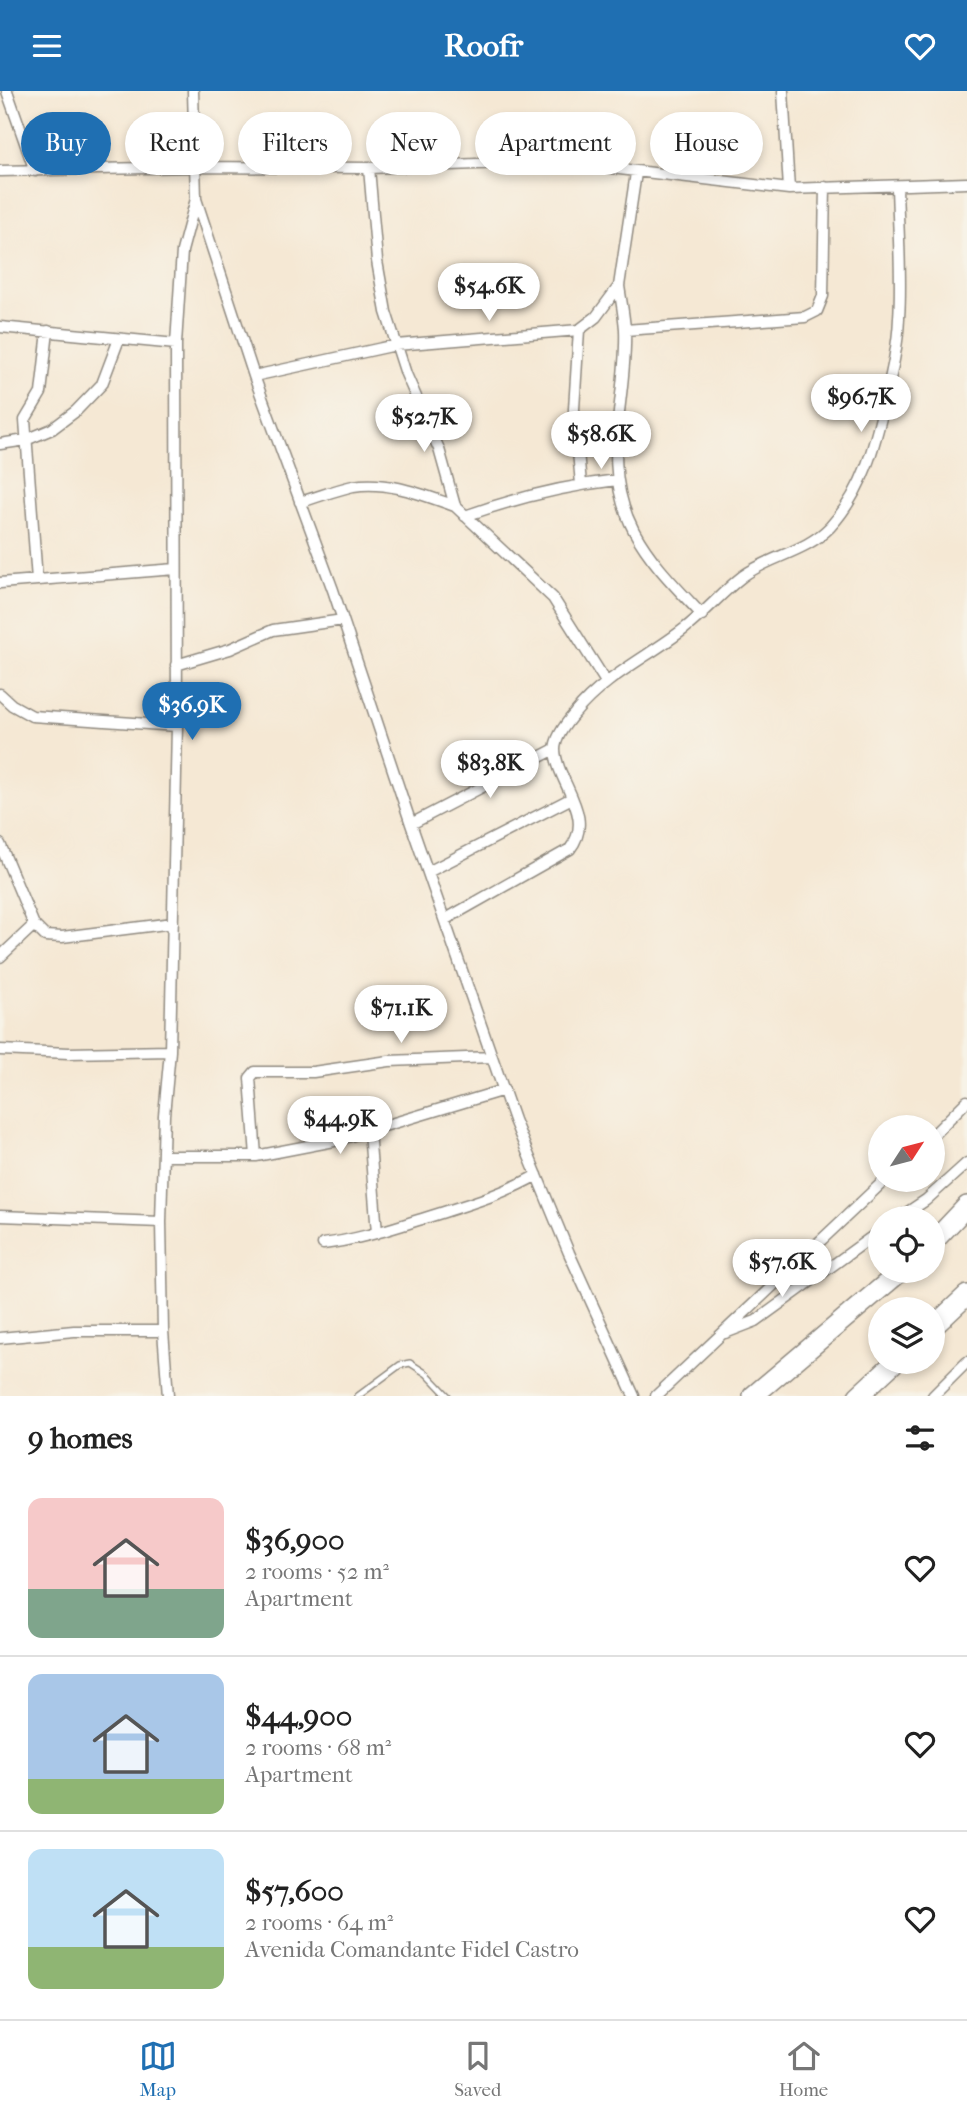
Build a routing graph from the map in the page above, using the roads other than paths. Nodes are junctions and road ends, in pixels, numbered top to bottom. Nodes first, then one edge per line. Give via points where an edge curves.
1 (7, 91) edge
2 (193, 91) edge
3 (783, 91) edge
4 (194, 112) edge
5 (21, 131) edge
6 (224, 167) edge
7 (366, 168) edge
8 (0, 171) edge
9 (21, 171) edge
10 (636, 173) edge
11 (196, 175) edge
12 (370, 175) edge
13 (636, 175) edge
14 (967, 183) edge
15 (897, 186) junction
16 (825, 187) junction
17 (789, 189) junction
18 (197, 199) junction
19 (619, 286) junction
20 (0, 327) edge
21 (579, 330) junction
22 (625, 330) junction
23 (48, 331) junction
24 (119, 339) junction
25 (176, 344) junction
26 (396, 345) junction
27 (254, 376) junction
28 (26, 440) junction
29 (0, 444) edge
30 (617, 481) junction
31 (581, 484) junction
32 (300, 502) junction
33 (455, 506) junction
34 (465, 516) junction
35 (176, 569) junction
36 (37, 580) junction
37 (0, 583) edge
38 (702, 615) junction
39 (343, 619) junction
40 (176, 665) junction
41 (606, 682) junction
42 (0, 694) edge
43 (177, 726) junction
44 (555, 749) junction
45 (572, 798) junction
46 (411, 824) junction
47 (0, 844) edge
48 (428, 871) junction
49 (446, 919) junction
50 (173, 923) junction
51 (34, 925) junction
52 (0, 957) edge
53 (0, 1050) edge
54 (170, 1052) junction
55 (492, 1057) junction
56 (504, 1090) junction
57 (967, 1101) edge
58 (945, 1123) edge
59 (369, 1131) junction
60 (164, 1156) junction
61 (256, 1156) junction
62 (967, 1163) edge
63 (537, 1175) junction
64 (872, 1192) edge
65 (917, 1206) edge
66 (967, 1206) edge
67 (0, 1216) edge
68 (161, 1221) junction
69 (945, 1229) edge
70 (377, 1233) junction
71 (868, 1240) edge
72 (323, 1244) dead end
73 (887, 1283) edge
74 (967, 1295) edge
75 (945, 1316) edge
76 (163, 1331) junction
77 (719, 1335) junction
78 (0, 1338) edge
79 (967, 1362) edge
80 (882, 1374) edge
81 (168, 1396) edge
82 (358, 1396) edge
83 (448, 1396) edge
84 (634, 1396) edge
85 (656, 1396) edge
86 (753, 1396) edge
87 (858, 1396) edge
88 (933, 1396) edge

1 - 5 street
2 - 4 street
3 - 17 street
6 - 7 street
8 - 9 street
10 - 17 street
11 - 18 street
12 - 26 street via 377,261
13 - 19 street
14 - 15 street
15 - 16 street
15 - 38 street via 897,339 864,474 843,510 821,535 742,577
16 - 17 street
16 - 22 street via 823,296 817,311 805,317
18 - 25 street via 182,251
18 - 27 street
19 - 21 street via 596,317
19 - 22 street
20 - 23 street
21 - 26 street
21 - 31 street via 574,409
22 - 30 street
23 - 24 street
23 - 28 street via 41,393 25,420
24 - 25 street
24 - 28 street via 102,384 93,395 52,429
25 - 35 street
26 - 27 street
26 - 33 street via 439,449
27 - 32 street
28 - 29 street
28 - 36 street
30 - 31 street
30 - 38 street via 644,546
31 - 34 street via 514,498
32 - 33 street via 365,485 402,489
32 - 39 street
33 - 34 street
34 - 41 street via 553,598
35 - 36 street
35 - 40 street
36 - 37 street
38 - 41 street
39 - 40 street via 273,630
39 - 46 street
40 - 43 street
41 - 44 street via 573,715
42 - 43 street via 32,716
43 - 50 street
44 - 45 street
44 - 46 street
45 - 48 street
45 - 49 street via 579,828 570,849
46 - 48 street
47 - 51 street
48 - 49 street
49 - 55 street
50 - 51 street via 62,937 45,936
50 - 54 street
51 - 52 street
53 - 54 street
54 - 60 street
55 - 56 street
55 - 61 street via 389,1061 313,1072 255,1072 250,1078
56 - 59 street
56 - 63 street
57 - 58 street
59 - 61 street
59 - 70 street
60 - 61 street
60 - 68 street
62 - 65 street
63 - 70 street via 486,1199
63 - 84 street
64 - 77 street
66 - 69 highway
67 - 68 street
68 - 76 street
70 - 72 street
71 - 77 street via 756,1321
73 - 86 highway
74 - 75 highway
76 - 78 street via 74,1331
76 - 81 street
77 - 85 street
79 - 88 street
80 - 87 highway
82 - 83 lane via 400,1365 410,1363

